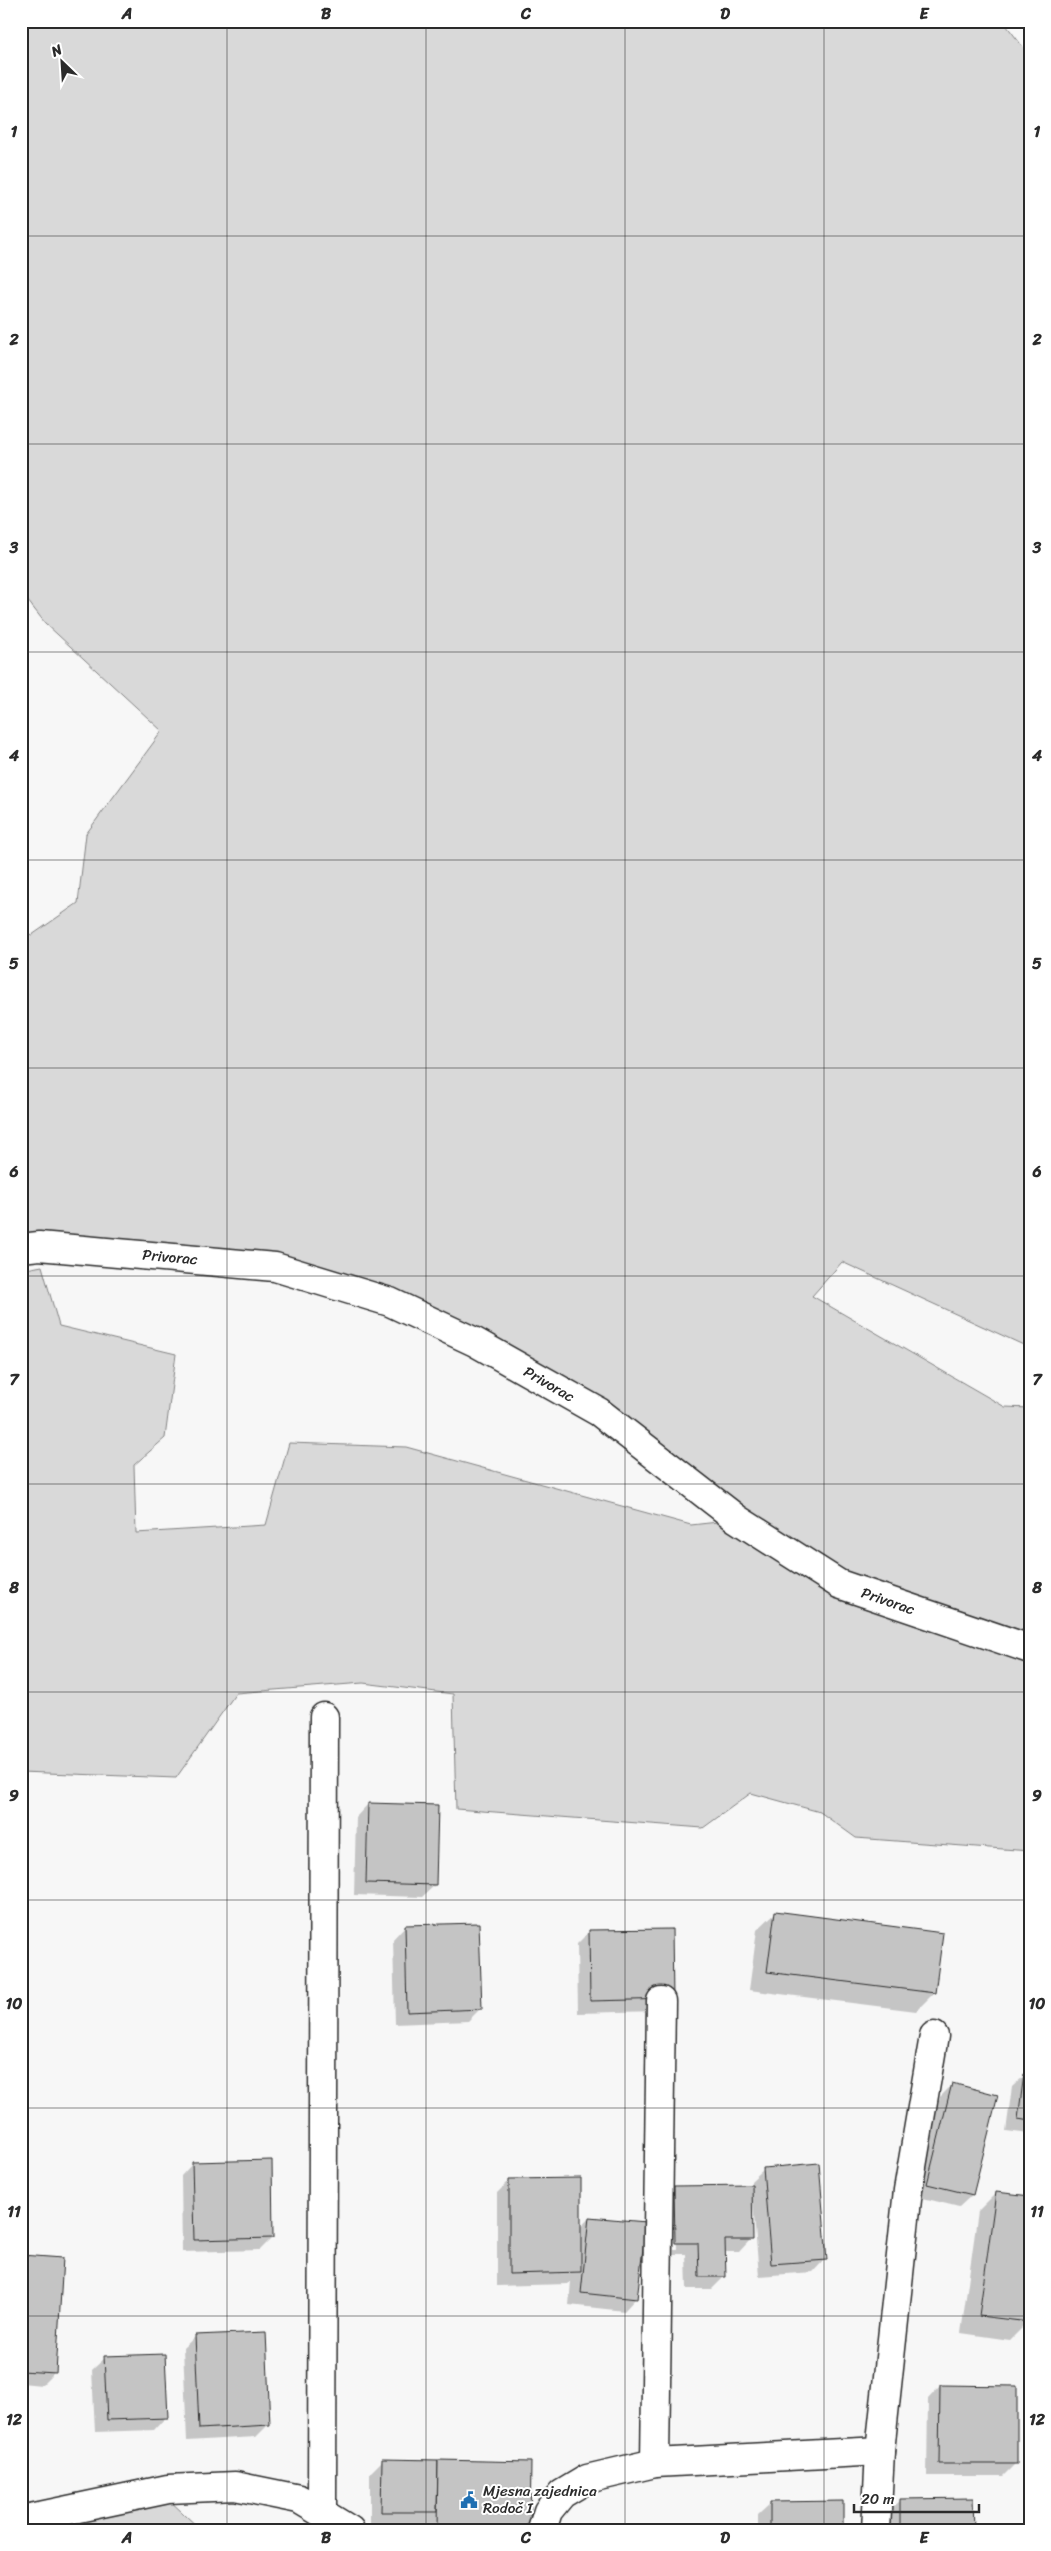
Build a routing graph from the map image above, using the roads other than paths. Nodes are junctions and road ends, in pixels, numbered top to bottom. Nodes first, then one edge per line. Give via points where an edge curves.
1 (21, 1248) edge
2 (1030, 1649) edge
3 (324, 1717) dead end
4 (661, 2001) dead end
5 (934, 2036) dead end
6 (880, 2451) junction
7 (655, 2463) junction
8 (322, 2513) junction
9 (21, 2520) edge
10 (350, 2530) edge
11 (542, 2530) edge
12 (876, 2530) edge

1 - 2 street, Privorac via 39,1246 275,1267 390,1302 475,1342 599,1412 737,1519 839,1584
3 - 8 street
4 - 7 street
5 - 6 street via 908,2190
6 - 7 street
6 - 12 street
7 - 11 street via 587,2478 562,2494 548,2511
8 - 9 street via 299,2499 235,2486 168,2489
8 - 10 street

